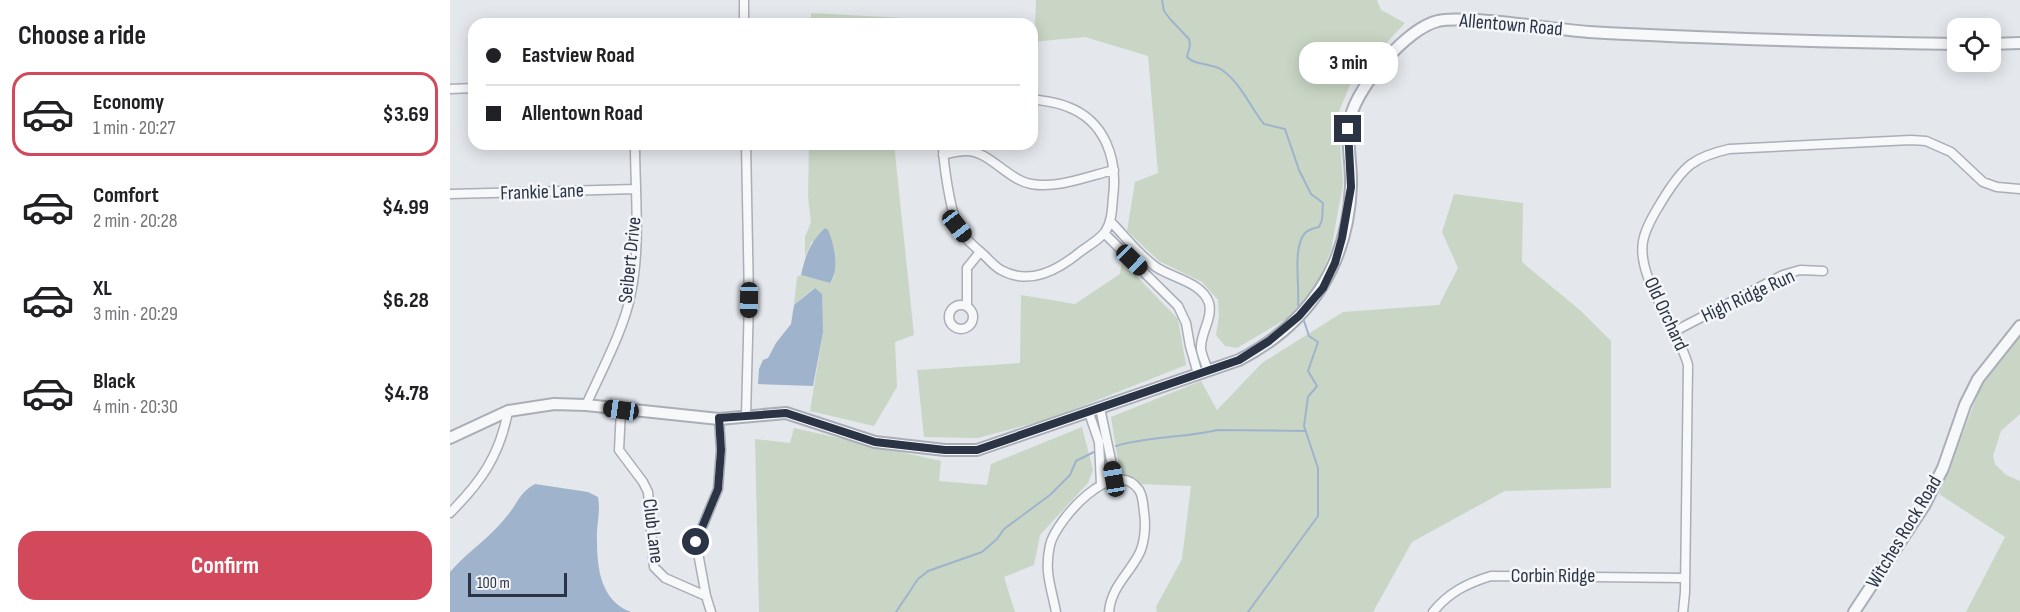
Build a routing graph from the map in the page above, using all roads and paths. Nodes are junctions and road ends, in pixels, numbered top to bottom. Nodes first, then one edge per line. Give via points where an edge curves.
1 (744, 0) edge
2 (744, 18) edge
3 (2020, 43) edge
4 (1947, 44) edge
5 (2001, 44) edge
6 (468, 88) edge
7 (450, 89) edge
8 (1038, 100) edge
9 (635, 150) edge
10 (746, 150) edge
11 (943, 150) edge
12 (943, 155) junction
13 (1114, 170) junction
14 (635, 189) junction
15 (2020, 189) edge
16 (450, 194) edge
17 (1110, 221) junction
18 (1104, 233) junction
19 (980, 252) junction
20 (1823, 271) dead end
21 (967, 306) dead end
22 (2020, 326) edge
23 (1675, 331) junction
24 (1203, 372) junction
25 (586, 405) junction
26 (1100, 408) junction
27 (621, 410) junction
28 (508, 411) junction
29 (1089, 413) junction
30 (746, 416) junction
31 (719, 418) junction
32 (450, 438) edge
33 (1114, 479) junction
34 (1101, 484) junction
35 (450, 513) edge
36 (1685, 578) junction
37 (705, 596) junction
38 (711, 612) edge
39 (1056, 612) edge
40 (1109, 612) edge
41 (1433, 612) edge
42 (1683, 612) edge
43 (1854, 612) edge

1 - 2 street
3 - 5 street
4 - 24 street, Allentown Road via 1585,32 1496,21 1437,21 1417,30 1390,55 1354,104 1348,129 1348,211 1337,257 1323,288 1299,316 1269,341 1239,360
6 - 7 street
8 - 13 street via 1067,106 1088,117 1107,143
9 - 14 street, Seibert Drive
10 - 30 street
11 - 12 street
12 - 13 street via 982,154 1031,184 1051,185
12 - 19 street via 957,226
13 - 17 street
14 - 16 street, Frankie Lane
14 - 25 street, Seibert Drive via 632,293
15 - 23 street, Old Orchard via 1983,182 1951,152 1926,141 1778,146 1705,154 1677,177 1643,239 1647,277
17 - 18 street
17 - 24 street via 1156,267 1197,288 1208,300 1210,310 1201,345
18 - 19 street via 1061,268 1034,277 1001,270
18 - 24 street via 1178,306
19 - 21 street via 967,268
20 - 23 street, High Ridge Run via 1800,270 1783,275
22 - 43 street, Witches Rock Road via 1978,379 1924,506
23 - 36 street, Old Orchard via 1688,365
24 - 26 street, Allentown Road
25 - 27 street, Allentown Road
25 - 28 street, Allentown Road via 554,404
26 - 29 street, Allentown Road
26 - 33 street
27 - 31 street, Allentown Road
27 - 37 street, Club Lane via 620,450 648,492 654,567 665,578
28 - 32 street, Allentown Road
28 - 35 street via 504,432 487,470
29 - 30 street, Allentown Road via 977,450 875,442 786,413
29 - 34 street via 1099,442
30 - 31 street, Allentown Road
31 - 37 street via 718,489 696,542
33 - 34 street
33 - 40 street via 1128,481 1140,491 1146,521 1139,555 1112,595
34 - 39 street via 1069,513 1050,543 1048,581
36 - 41 street, Corbin Ridge via 1491,576 1468,583
36 - 42 street, Old Orchard
37 - 38 street

